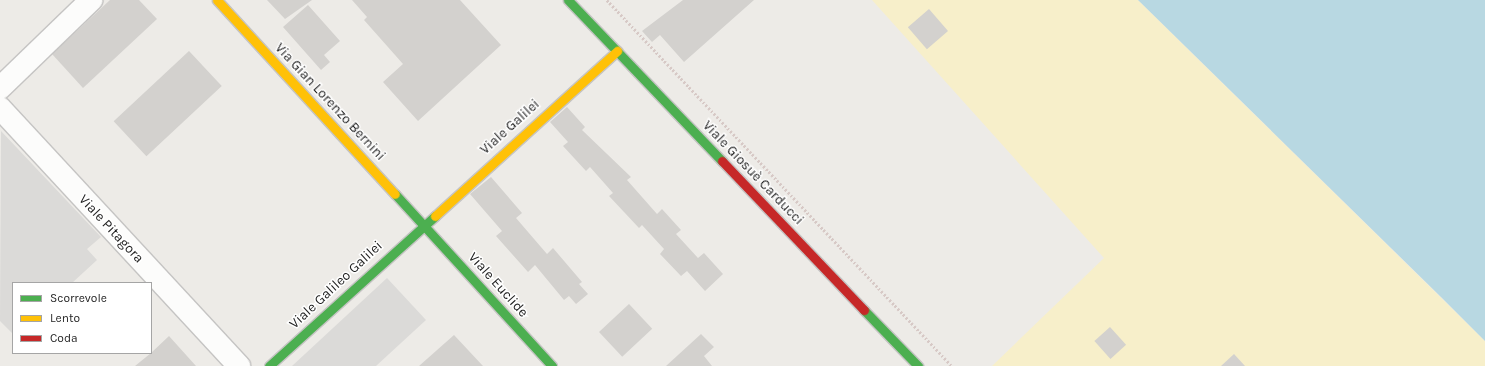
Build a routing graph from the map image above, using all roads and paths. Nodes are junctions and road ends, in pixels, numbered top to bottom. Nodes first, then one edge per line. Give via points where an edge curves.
1 (91, 0) edge
2 (217, 0) edge
3 (568, 0) edge
4 (607, 0) edge
5 (617, 50) junction
6 (0, 88) edge
7 (0, 108) edge
8 (422, 224) junction
9 (239, 366) edge
10 (270, 366) edge
11 (552, 366) edge
12 (918, 366) edge
13 (952, 366) edge

1 - 6 street
2 - 8 street, Via Gian Lorenzo Bernini
3 - 5 street, Viale Giosuè Carducci
4 - 13 path
5 - 8 street, Viale Galilei
5 - 12 street, Viale Giosuè Carducci
7 - 9 street, Viale Pitagora
8 - 10 street, Viale Galileo Galilei
8 - 11 street, Viale Euclide

